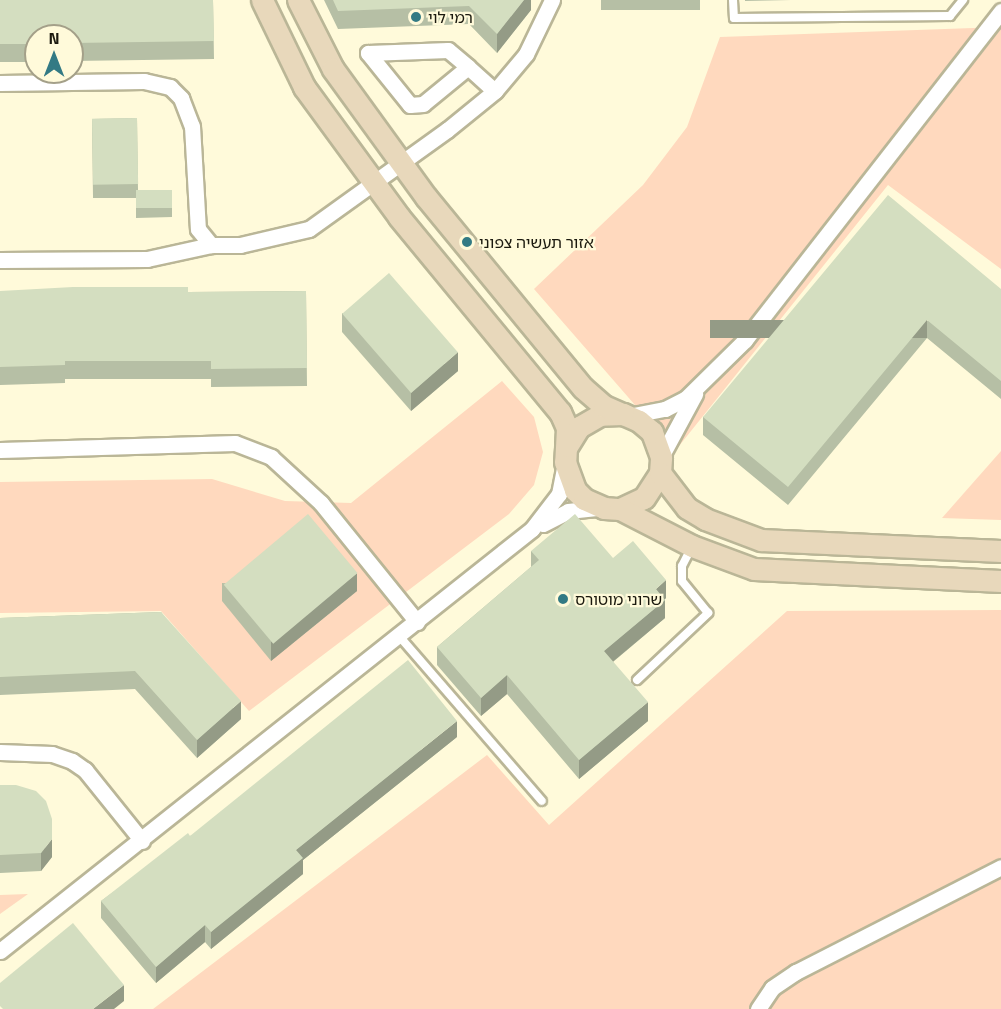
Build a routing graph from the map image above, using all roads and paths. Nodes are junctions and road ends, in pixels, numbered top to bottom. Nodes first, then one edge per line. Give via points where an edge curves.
1 (261, 0) edge
2 (298, 0) edge
3 (552, 0) edge
4 (733, 0) edge
5 (963, 0) edge
6 (1001, 11) edge
7 (468, 67) junction
8 (0, 83) edge
9 (495, 91) junction
10 (400, 163) junction
11 (374, 184) junction
12 (212, 245) junction
13 (0, 260) edge
14 (699, 386) junction
15 (626, 415) junction
16 (0, 450) edge
17 (566, 454) junction
18 (661, 465) junction
19 (612, 508) junction
20 (532, 530) junction
21 (692, 546) junction
22 (1001, 551) edge
23 (1001, 580) edge
24 (417, 622) junction
25 (399, 636) junction
26 (637, 680) dead end
27 (0, 752) edge
28 (542, 801) dead end
29 (142, 842) junction
30 (1001, 867) edge
31 (0, 951) edge
32 (758, 1009) edge

1 - 11 street via 304,87
2 - 10 street via 333,69
3 - 9 street via 526,54
4 - 5 lane via 734,18 950,16
6 - 14 street via 784,293
7 - 7 street via 448,50 368,53 410,105 423,104
7 - 9 street
8 - 12 street via 144,81 170,87 188,113 195,218 198,229
9 - 10 street
10 - 11 street
10 - 15 street via 509,302 583,388 604,406
11 - 12 street via 309,229 240,245
11 - 17 street via 483,323 560,412 567,428
12 - 13 street via 147,259
14 - 15 street via 665,409
14 - 18 street
15 - 17 street via 600,415 579,427
15 - 18 street via 652,432
16 - 24 street via 235,443 271,457 321,503
17 - 19 street via 574,490 584,499
17 - 20 street via 559,494
18 - 19 street via 644,498
18 - 22 street via 687,508 761,540
19 - 20 street via 568,511
19 - 21 street
20 - 24 street
21 - 23 street via 754,570 784,574
21 - 26 lane via 682,566 682,581 708,614
24 - 25 street
25 - 28 lane
25 - 29 street
27 - 29 street via 52,754 72,760 85,770
29 - 31 street
30 - 32 street via 796,972 772,988

